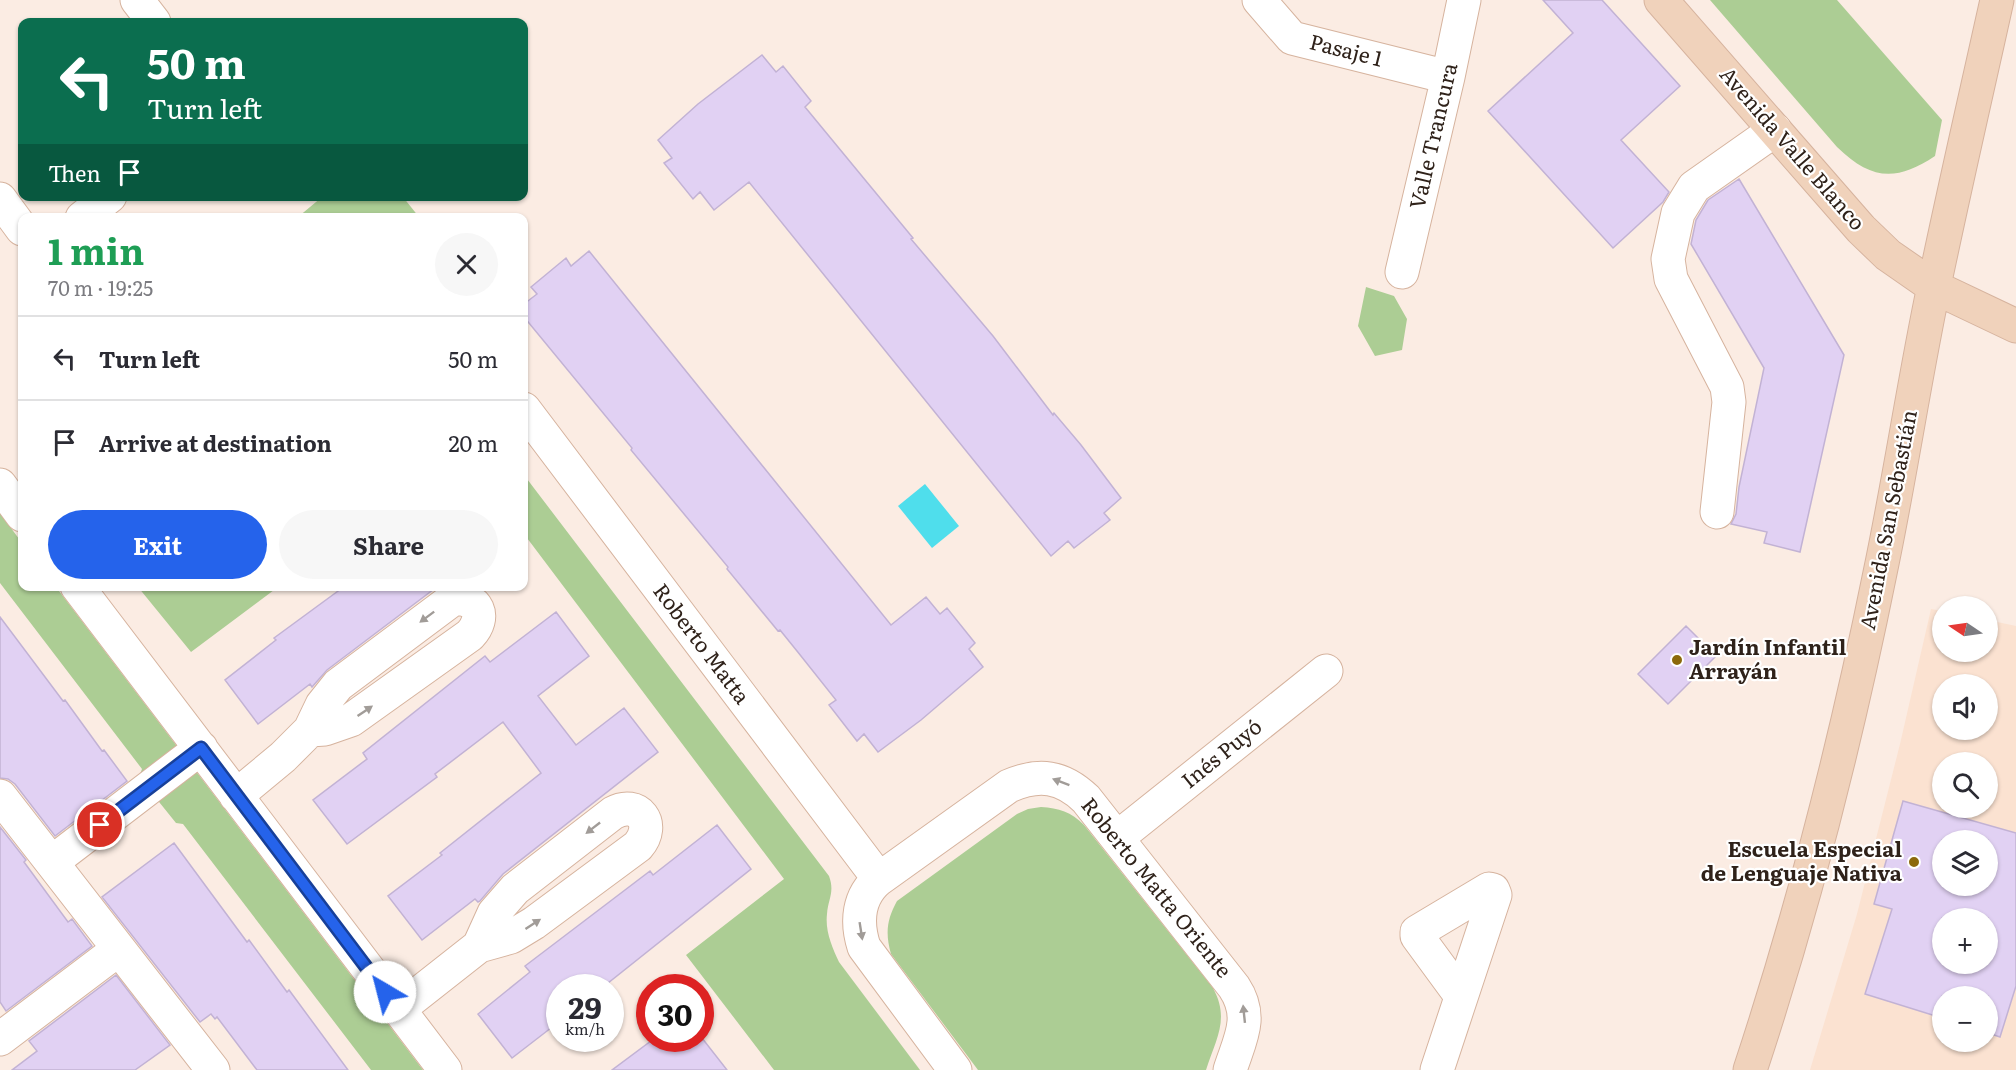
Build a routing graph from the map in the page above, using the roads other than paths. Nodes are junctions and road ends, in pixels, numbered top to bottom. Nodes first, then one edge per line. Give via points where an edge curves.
1 (137, 0) edge
2 (1259, 0) edge
3 (1464, 0) edge
4 (1661, 0) edge
5 (1997, 0) edge
6 (151, 18) edge
7 (1448, 77) junction
8 (1775, 130) junction
9 (0, 199) edge
10 (104, 201) edge
11 (88, 213) edge
12 (18, 224) edge
13 (1402, 272) dead end
14 (1934, 287) junction
15 (2016, 326) edge
16 (528, 414) edge
17 (0, 485) edge
18 (18, 510) edge
19 (1717, 512) dead end
20 (81, 591) edge
21 (1326, 671) dead end
22 (310, 730) junction
23 (201, 748) junction
24 (0, 796) edge
25 (237, 796) junction
26 (1118, 838) junction
27 (52, 862) junction
28 (879, 879) junction
29 (479, 946) junction
30 (119, 949) junction
31 (1461, 996) dead end
32 (399, 1009) junction
33 (0, 1039) edge
34 (213, 1070) edge
35 (445, 1070) edge
36 (955, 1070) edge
37 (1230, 1070) edge
38 (1437, 1070) edge
39 (1750, 1070) edge

1 - 6 street
2 - 7 street, Pasaje 1 via 1292,38
3 - 7 street, Valle Trancura
4 - 8 main road, Avenida Valle Blanco
5 - 14 main road, Avenida San Sebastián
7 - 13 street, Valle Trancura
8 - 14 main road, Avenida Valle Blanco via 1861,229 1888,255
8 - 19 street via 1694,187 1678,213 1668,259 1671,279 1727,387
9 - 12 street
10 - 11 street
14 - 15 main road, Avenida Valle Blanco
14 - 39 main road, Avenida San Sebastián via 1851,706 1800,912
16 - 28 street, Roberto Matta
17 - 18 street
20 - 23 street
21 - 26 street, Inés Puyó
22 -> 22 street via 351,720 470,635 477,627 476,608 462,598 446,603 338,685 322,705
22 - 25 street
23 - 25 street
23 - 27 street
24 - 27 street
25 - 32 street
26 -> 28 street, Roberto Matta Oriente via 1076,789 1050,778 1036,778 1009,786
37 -> 26 street, Roberto Matta Oriente via 1245,1023 1240,994
27 - 30 street
28 -> 36 street, Roberto Matta Oriente via 870,886 862,903 859,921 864,947
29 -> 29 street via 511,937 534,923 638,846 647,827 643,817 628,808 620,809 515,889 494,913
29 - 32 street
30 - 33 street
30 - 34 street
31 - 38 street
32 - 35 street

